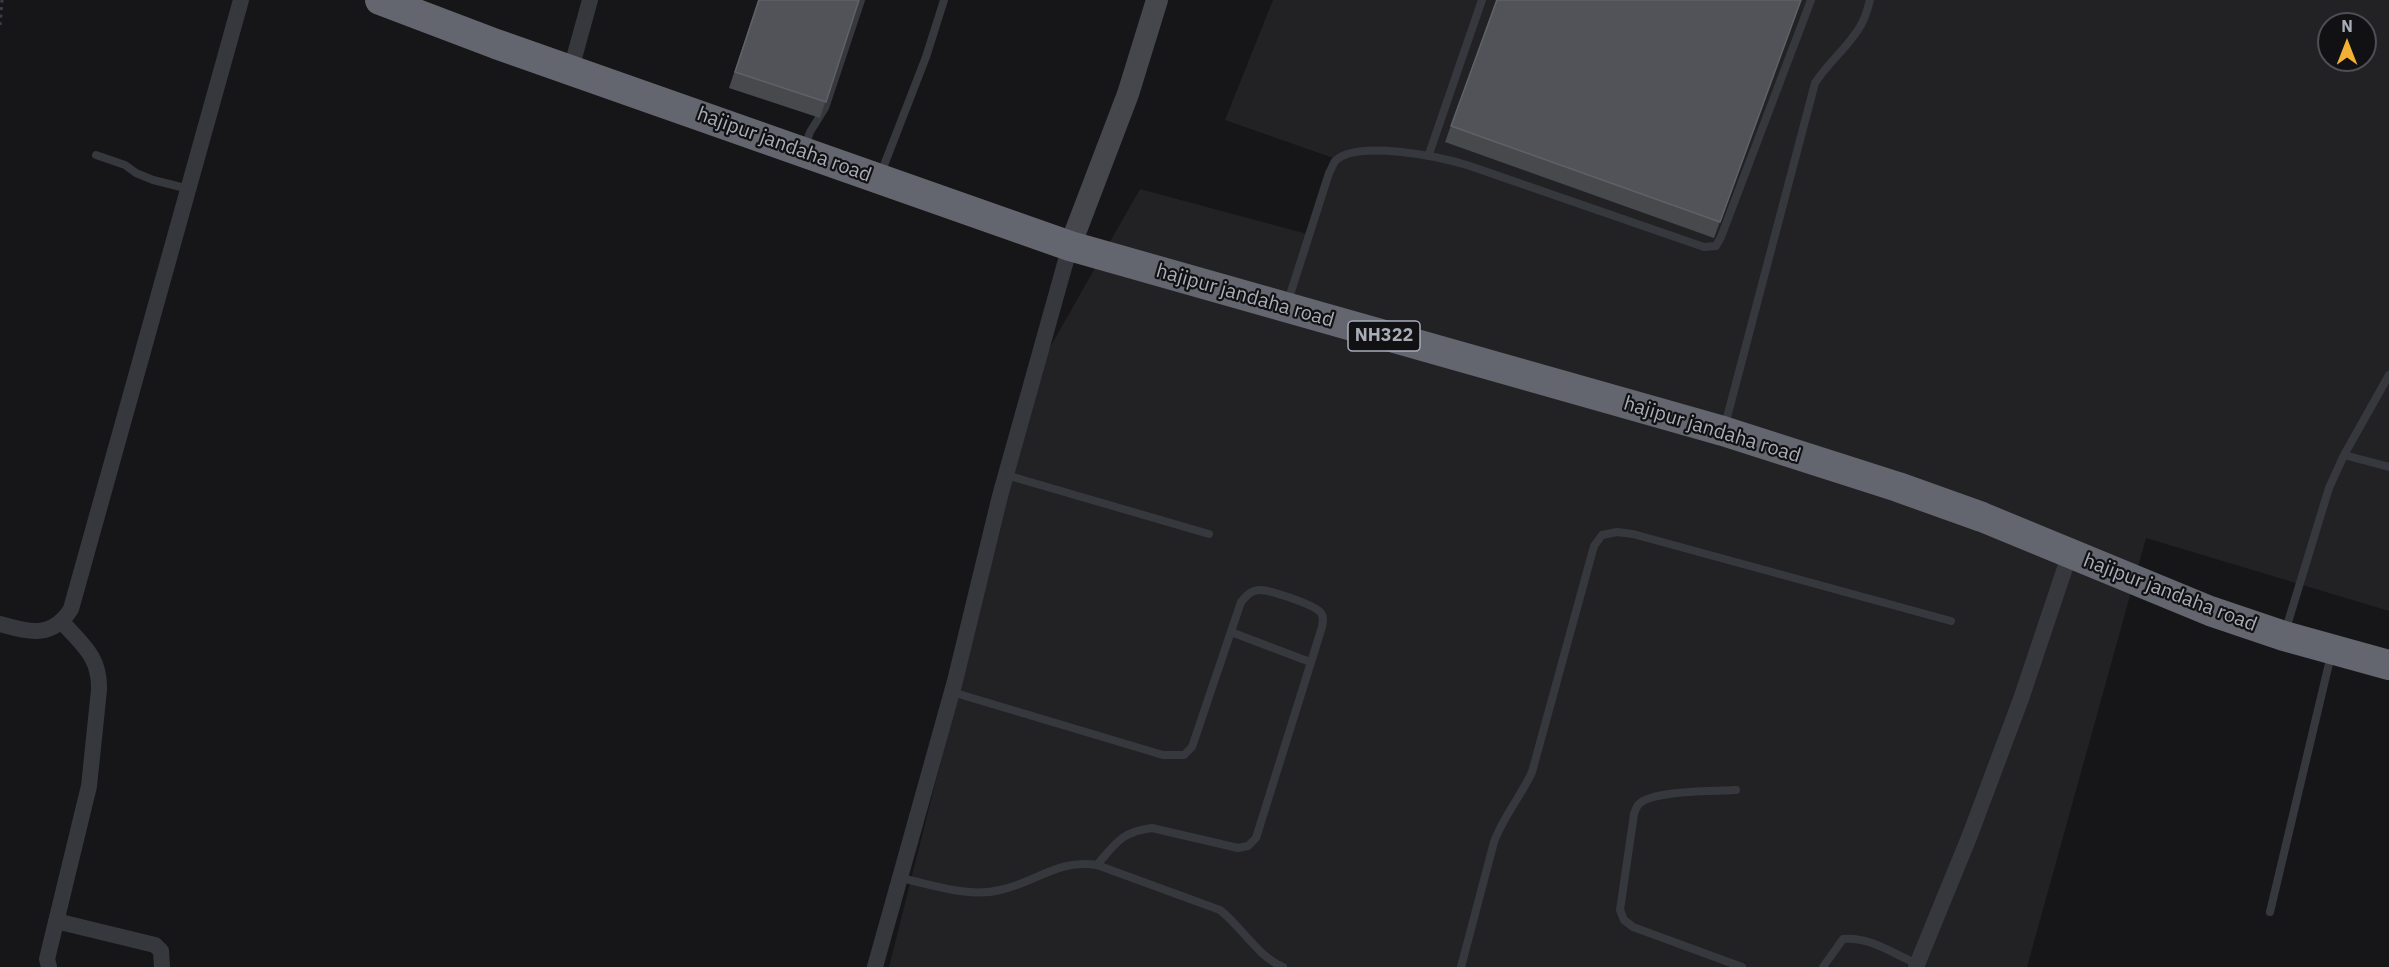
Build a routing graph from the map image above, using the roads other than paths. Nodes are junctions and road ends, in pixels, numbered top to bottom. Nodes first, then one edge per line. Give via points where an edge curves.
1 (241, 0) edge
2 (380, 0) edge
3 (590, 0) edge
4 (861, 0) edge
5 (944, 0) edge
6 (1157, 0) edge
7 (1482, 0) edge
8 (1811, 0) edge
9 (1870, 0) edge
10 (571, 69) junction
11 (803, 152) junction
12 (1429, 154) junction
13 (96, 155) dead end
14 (879, 180) junction
15 (189, 189) junction
16 (1070, 246) junction
17 (1286, 308) junction
18 (2389, 375) edge
19 (1723, 431) junction
20 (2344, 454) junction
21 (2389, 467) edge
22 (1006, 475) junction
23 (1209, 534) dead end
24 (2070, 553) junction
25 (1951, 621) dead end
26 (62, 622) junction
27 (0, 624) edge
28 (1231, 632) junction
29 (2284, 636) junction
30 (2332, 649) junction
31 (1310, 662) junction
32 (2389, 665) edge
33 (951, 692) junction
34 (1736, 790) dead end
35 (1097, 865) junction
36 (900, 878) junction
37 (2270, 912) dead end
38 (56, 921) junction
39 (1917, 966) edge
40 (49, 967) edge
41 (162, 967) edge
42 (875, 967) edge
43 (1283, 967) edge
44 (1461, 967) edge
45 (1742, 967) edge
46 (1823, 967) edge

1 - 15 street
2 - 10 highway, hajipur jandaha road / NH322
3 - 10 street
4 - 11 lane via 825,108
5 - 14 lane
6 - 16 street via 1120,115
7 - 12 lane
8 - 12 lane via 1716,246 1704,247
9 - 19 lane via 1863,22 1815,83
10 - 11 highway, hajipur jandaha road / NH322
11 - 14 highway, hajipur jandaha road / NH322
12 - 17 lane via 1365,152 1347,154 1335,161
13 - 15 lane via 153,180
14 - 16 highway, hajipur jandaha road / NH322
15 - 26 street via 78,587
16 - 17 highway, hajipur jandaha road / NH322
16 - 22 street
17 - 19 highway, hajipur jandaha road / NH322
18 - 20 lane
19 - 24 highway, hajipur jandaha road / NH322 via 1933,499
20 - 21 lane
20 - 29 lane via 2329,488
22 - 23 lane
22 - 33 street
24 - 29 highway, hajipur jandaha road / NH322 via 2161,593
24 - 39 street via 2021,699
25 - 44 lane via 1633,534 1602,535 1594,546 1532,772 1497,835
26 - 27 street via 49,630 35,631
26 - 38 street via 96,662 100,675 89,786
28 - 31 lane
28 - 31 lane via 1241,602 1249,593 1260,590 1314,607 1323,619
28 - 33 lane via 1192,747 1184,755 1163,755
29 - 30 highway, hajipur jandaha road / NH322
30 - 32 highway, hajipur jandaha road / NH322
30 - 37 lane
31 - 35 lane via 1257,838 1238,848 1152,828 1138,830 1127,833
33 - 36 street
34 - 45 lane via 1660,796 1638,805 1620,910 1633,927
35 - 36 lane via 1065,865 983,893
35 - 43 lane via 1220,910 1267,957
36 - 42 street
38 - 40 street via 47,959
38 - 41 street via 155,945 161,951
39 - 46 lane via 1854,938 1843,939

